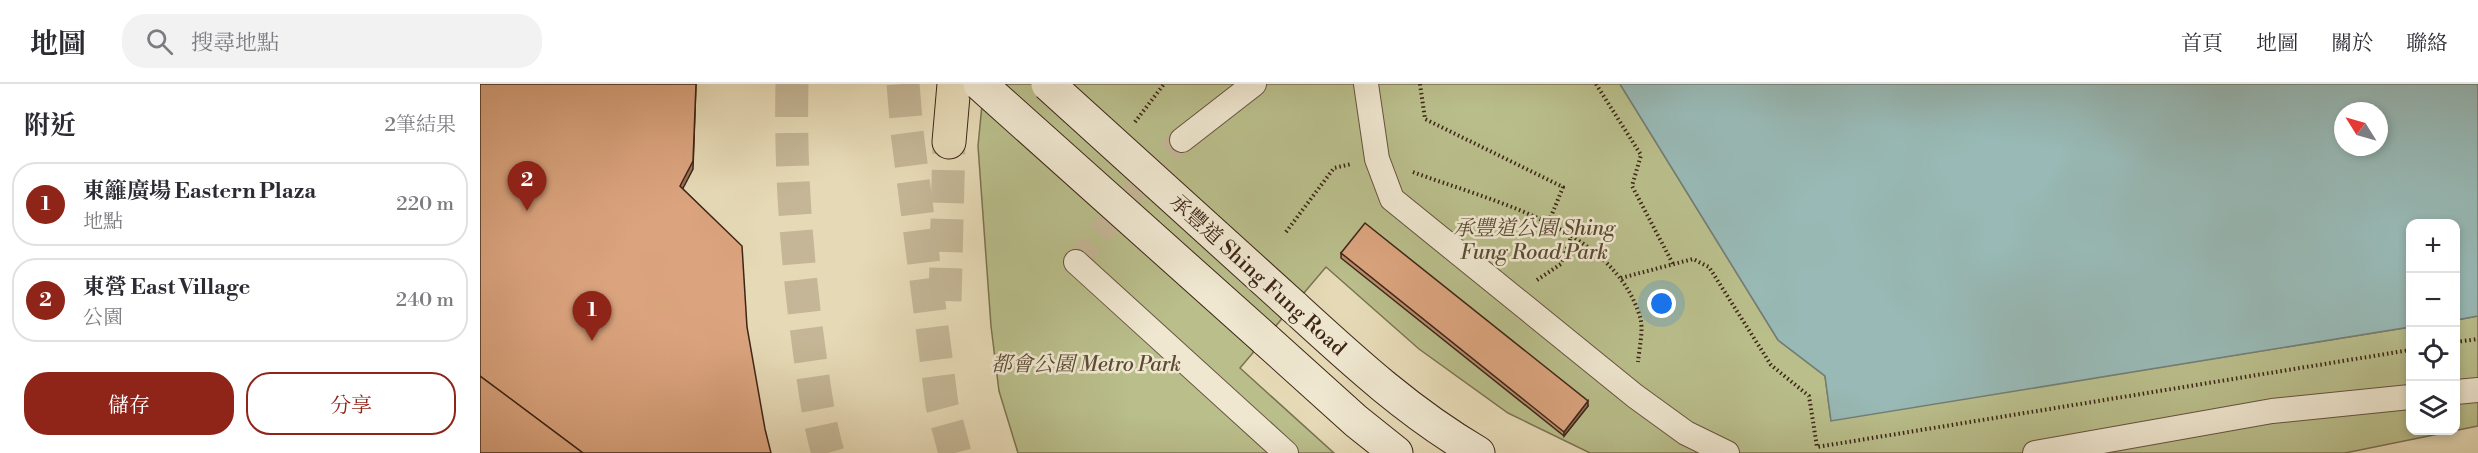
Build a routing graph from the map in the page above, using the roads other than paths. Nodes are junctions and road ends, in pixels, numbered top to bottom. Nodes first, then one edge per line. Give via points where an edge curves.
1 (954, 84) edge
2 (980, 84) edge
3 (1048, 84) edge
4 (1254, 84) edge
5 (1366, 84) edge
6 (1182, 140) tunnel mouth
7 (949, 142) tunnel mouth
8 (1076, 261) dead end
9 (2478, 390) edge
10 (2460, 392) edge
11 (2406, 397) edge
12 (1286, 453) edge
13 (1396, 453) edge
14 (1478, 453) edge
15 (1727, 453) edge
16 (2035, 453) edge

1 - 7 highway
2 - 13 main road, 承豐道 Shing Fung Road, bridge
3 - 14 main road, 承豐道 Shing Fung Road, bridge via 1381,386
4 - 6 street
5 - 15 street via 1377,159 1392,199 1635,396 1686,433
8 - 12 street
9 - 10 street
11 - 16 street via 2272,411

